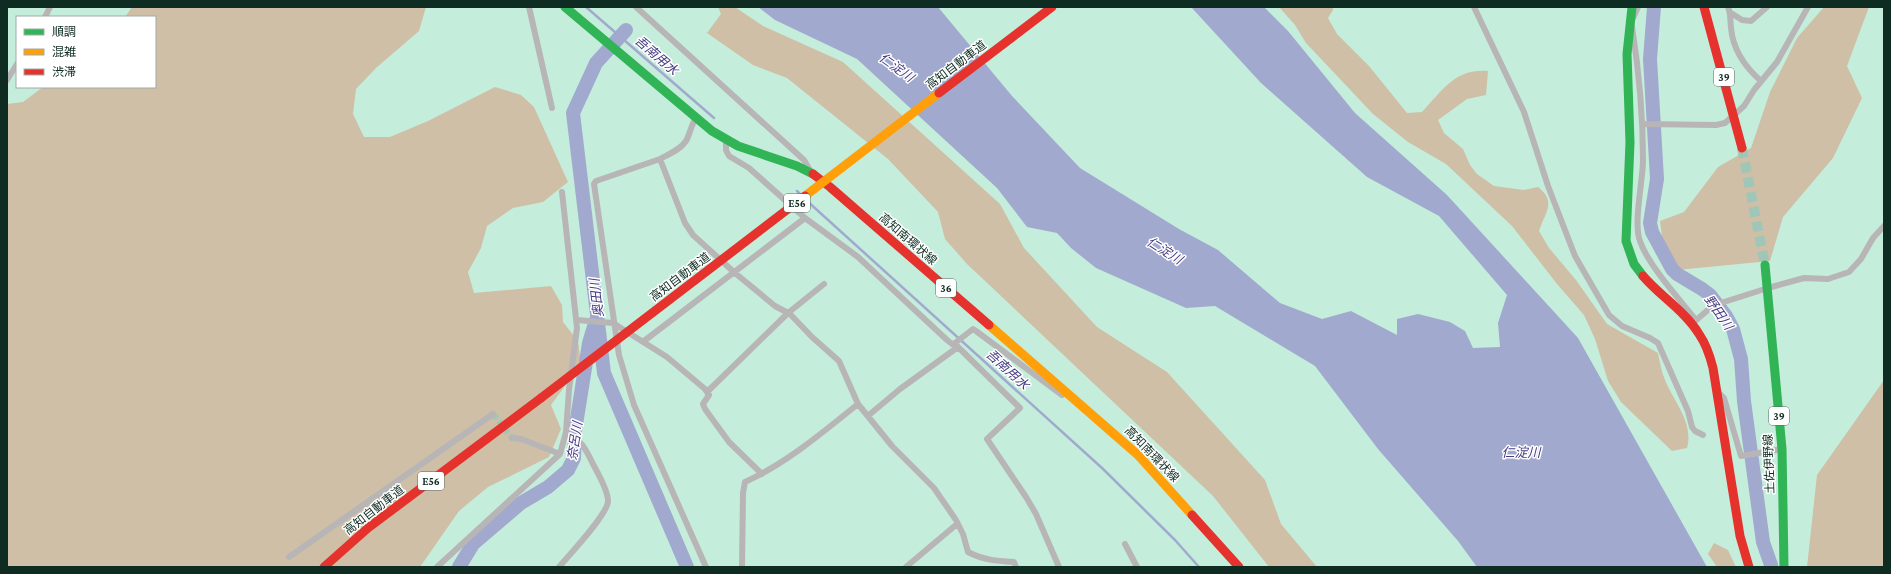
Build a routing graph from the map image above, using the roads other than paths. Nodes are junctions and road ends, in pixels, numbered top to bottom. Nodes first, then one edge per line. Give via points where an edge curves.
1 (50, 7) edge
2 (530, 7) edge
3 (565, 7) edge
4 (636, 7) edge
5 (1052, 7) edge
6 (1474, 7) edge
7 (1632, 7) edge
8 (1638, 7) edge
9 (1704, 7) edge
10 (1728, 7) edge
11 (1767, 7) edge
12 (1808, 7) edge
13 (1731, 13) junction
14 (46, 16) edge
15 (1631, 21) junction
16 (16, 66) edge
17 (7, 80) edge
18 (1761, 81) junction
19 (552, 108) dead end
20 (1734, 116) junction
21 (696, 118) junction
22 (1646, 124) junction
23 (726, 141) junction
24 (1742, 148) tunnel mouth
25 (660, 160) junction
26 (811, 173) junction
27 (562, 192) dead end
28 (806, 218) junction
29 (1884, 226) edge
30 (1765, 265) tunnel mouth
31 (735, 273) junction
32 (824, 284) dead end
33 (1768, 288) junction
34 (788, 313) junction
35 (577, 320) junction
36 (1694, 322) junction
37 (613, 323) junction
38 (644, 341) junction
39 (955, 345) junction
40 (573, 359) junction
41 (581, 372) dead end
42 (1717, 391) junction
43 (707, 392) junction
44 (858, 404) junction
45 (493, 414) dead end
46 (869, 416) junction
47 (566, 432) junction
48 (1113, 432) junction
49 (1703, 435) dead end
50 (512, 438) tunnel mouth
51 (1782, 449) junction
52 (560, 454) junction
53 (762, 474) junction
54 (956, 524) junction
55 (1125, 544) dead end
56 (289, 557) dead end
57 (910, 566) edge
58 (324, 567) edge
59 (437, 567) edge
60 (559, 567) edge
61 (706, 567) edge
62 (742, 567) edge
63 (1016, 567) edge
64 (1059, 567) edge
65 (1137, 567) edge
66 (1239, 567) edge
67 (1749, 567) edge
68 (1784, 567) edge

1 - 14 street
2 - 19 street
3 - 21 main road, 高知南環状線 / 36
4 - 26 street via 804,160
5 - 58 main road, 高知自動車道 / E56, bridge via 368,528
6 - 49 street via 1524,112 1548,186 1575,256 1609,315 1622,326 1658,343 1692,427
7 - 15 main road
8 - 15 street
9 - 20 main road, 39
10 - 13 street
11 - 13 street via 1751,21 1742,20
12 - 18 street via 1778,62
13 - 18 street via 1731,29 1739,56
15 - 22 street
15 - 36 main road via 1627,54 1630,142 1626,242 1634,264 1646,279
16 - 17 street
18 - 20 street
20 - 22 street via 1716,126
20 - 24 main road, 39
21 - 23 main road, 高知南環状線 / 36
21 - 25 street via 680,148
22 - 36 street via 1640,185 1639,241
23 - 26 main road, 高知南環状線 / 36 via 781,159
23 - 28 street via 729,156 750,168
25 - 31 street via 685,223 693,235
25 - 37 street via 596,181 594,184
26 - 48 main road, 高知南環状線 / 36
27 - 35 street
28 - 31 street
28 - 39 street via 858,258
29 - 33 street via 1869,243 1861,260 1849,272 1828,279 1804,278
30 - 33 main road, 土佐伊野線 / 39
31 - 34 street via 775,306
31 - 38 street
32 - 34 street
33 - 36 street via 1724,302 1709,309
33 - 51 main road, 土佐伊野線 / 39
34 - 43 street
34 - 44 street via 838,361
35 - 37 street
35 - 40 street
36 - 42 main road via 1708,351
37 - 38 street
37 - 61 street via 618,355 634,405
38 - 43 street via 667,357
39 - 46 street
39 - 48 street via 973,329
39 - 64 street via 1020,408 987,439 1036,514
40 - 41 street
40 - 47 street
42 - 51 street via 1724,398 1740,455 1748,456
42 - 67 main road via 1740,536
43 - 53 street via 703,404 705,409 729,442
44 - 46 street
44 - 53 street via 796,453
45 - 56 street
46 - 54 street via 892,446 934,488 956,520
47 - 52 street
47 - 60 street via 581,441 596,468 608,503 595,526
48 - 66 main road, 高知南環状線 / 36 via 1138,455
50 - 52 street
51 - 68 main road, 土佐伊野線 / 39
52 - 59 street
53 - 62 street via 745,482
54 - 57 street
54 - 63 street via 963,534 968,552 979,558 1014,562
55 - 65 street

